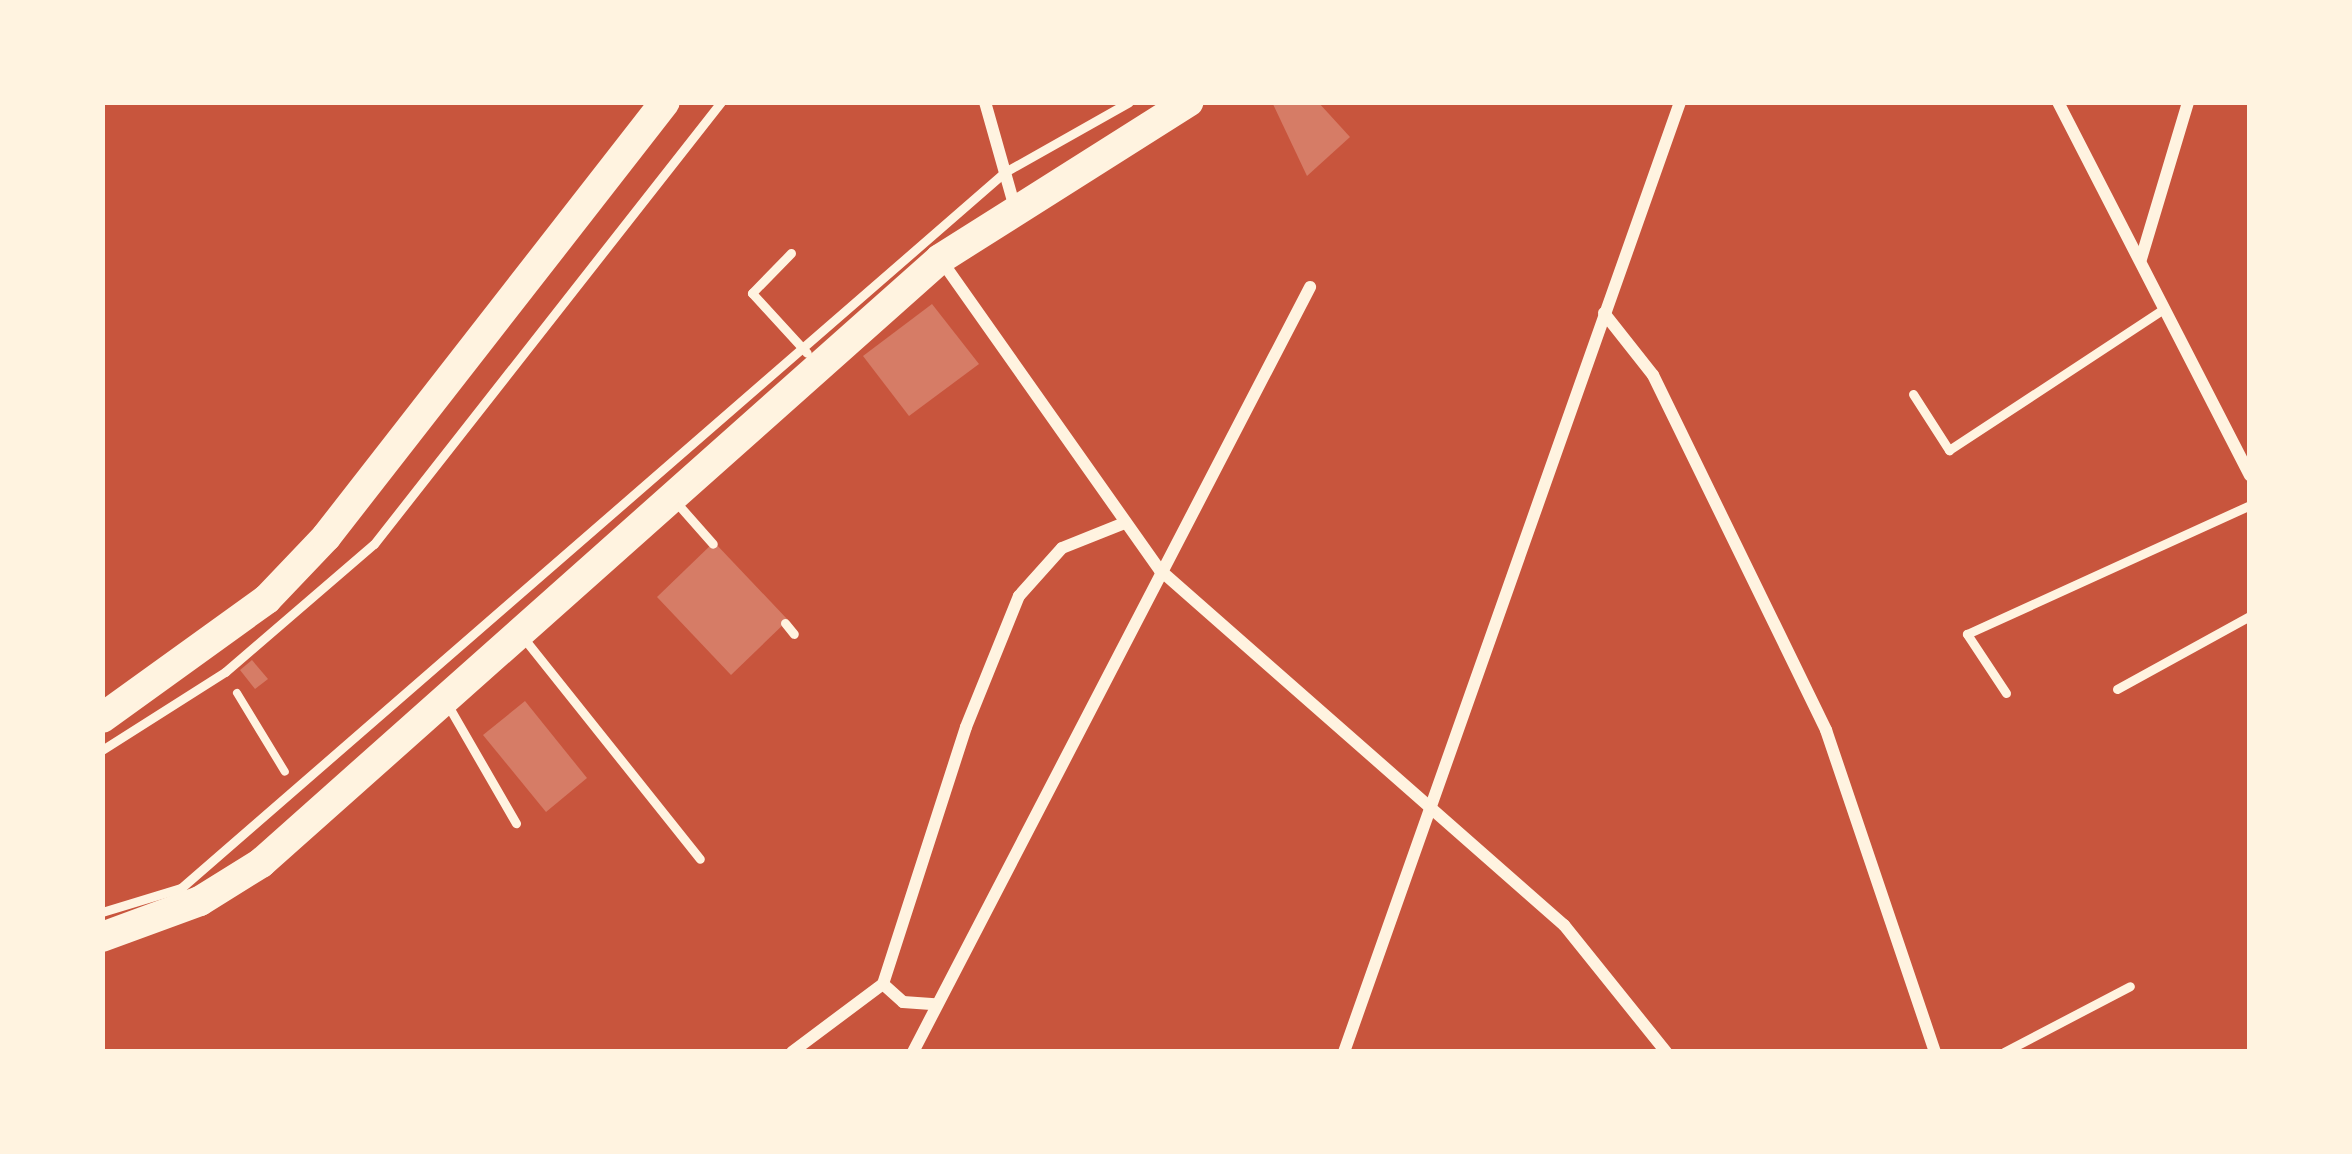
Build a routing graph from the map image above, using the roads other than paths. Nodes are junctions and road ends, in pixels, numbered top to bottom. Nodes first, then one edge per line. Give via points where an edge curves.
1 (665, 102) edge
2 (721, 102) edge
3 (985, 102) edge
4 (1129, 102) edge
5 (1188, 102) edge
6 (1680, 102) edge
7 (2058, 102) edge
8 (2188, 102) edge
9 (1005, 172) junction
10 (1015, 209) junction
11 (791, 253) dead end
12 (940, 259) junction
13 (2140, 260) junction
14 (1310, 287) dead end
15 (2165, 308) junction
16 (1604, 313) junction
17 (811, 357) junction
18 (1913, 394) dead end
19 (2250, 476) edge
20 (671, 497) junction
21 (2250, 505) edge
22 (1122, 524) junction
23 (712, 544) dead end
24 (1160, 570) junction
25 (2250, 616) edge
26 (785, 623) dead end
27 (518, 632) junction
28 (794, 634) dead end
29 (2117, 689) dead end
30 (2006, 693) dead end
31 (443, 698) junction
32 (102, 718) edge
33 (102, 750) edge
34 (1433, 814) junction
35 (516, 823) dead end
36 (700, 859) dead end
37 (102, 912) edge
38 (102, 937) edge
39 (883, 984) junction
40 (2130, 986) dead end
41 (935, 1004) junction
42 (792, 1052) edge
43 (913, 1052) edge
44 (1344, 1052) edge
45 (1666, 1052) edge
46 (1935, 1052) edge
47 (2004, 1052) edge

1 - 32 main road via 326,537 267,599
2 - 33 lane via 374,544 225,672
3 - 9 street
4 - 9 lane
5 - 10 main road
6 - 16 street
7 - 13 street
8 - 13 street
9 - 10 street
9 - 17 lane
10 - 12 main road
11 - 17 lane via 752,293
12 - 17 main road
12 - 22 street
13 - 15 street
14 - 24 street
15 - 18 lane via 1949,450
15 - 19 street
16 - 34 street
16 - 46 street via 1653,375 1826,730
17 - 20 main road
17 - 37 lane via 181,888
20 - 23 lane
20 - 27 main road
21 - 30 lane via 1966,634
22 - 24 street
22 - 39 street via 1062,548 1019,596 966,727
24 - 34 street
24 - 41 street
25 - 29 lane
26 - 28 lane
27 - 31 main road
27 - 36 lane
31 - 35 lane
31 - 38 main road via 261,863 200,901
34 - 44 street
34 - 45 street via 1564,925
39 - 41 street via 903,1002
39 - 42 street
40 - 47 lane
41 - 43 street

